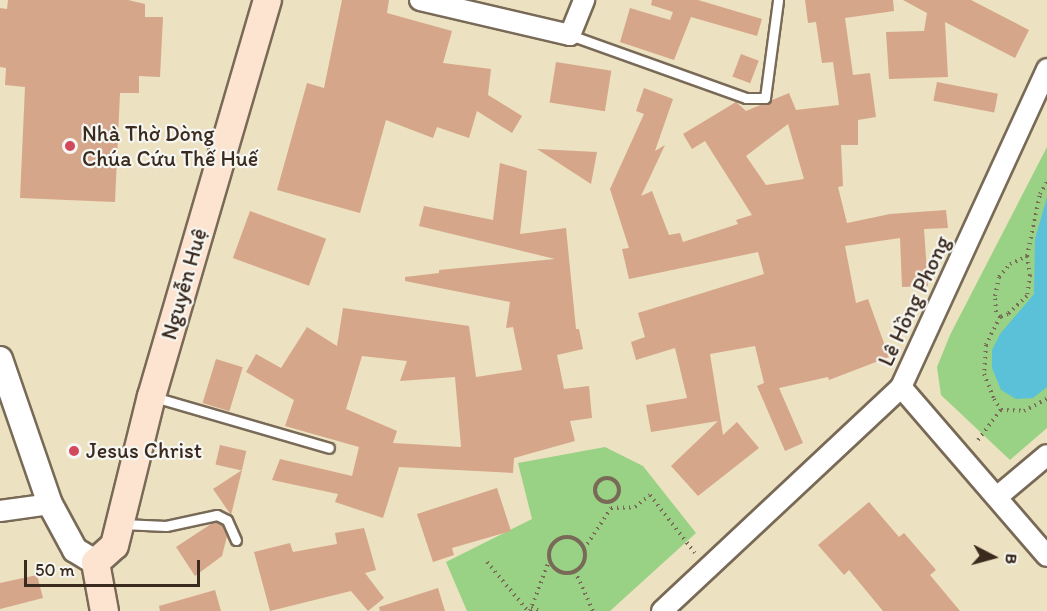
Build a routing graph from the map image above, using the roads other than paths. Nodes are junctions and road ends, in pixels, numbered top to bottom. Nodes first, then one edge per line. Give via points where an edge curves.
1 (267, 0) edge
2 (420, 0) edge
3 (584, 0) edge
4 (778, 0) edge
5 (570, 35) junction
6 (1047, 69) edge
7 (0, 359) edge
8 (901, 387) junction
9 (151, 396) junction
10 (329, 448) dead end
11 (1047, 454) edge
12 (997, 497) junction
13 (50, 504) junction
14 (0, 511) edge
15 (120, 524) junction
16 (236, 540) dead end
17 (1047, 556) edge
18 (94, 562) junction
19 (104, 611) edge
20 (662, 611) edge

1 - 9 main road, Nguyễn Huệ
2 - 5 street
3 - 5 street
4 - 5 lane via 765,98 746,98
6 - 8 street, Lê Hồng Phong
7 - 13 street
8 - 12 street
8 - 20 street, Lê Hồng Phong
9 - 10 lane
9 - 15 main road, Nguyễn Huệ
11 - 12 street
12 - 17 street
13 - 14 street
13 - 18 street via 75,550
15 - 16 lane via 166,526 217,515 227,520
15 - 18 main road, Nguyễn Huệ via 114,545
18 - 19 main road

